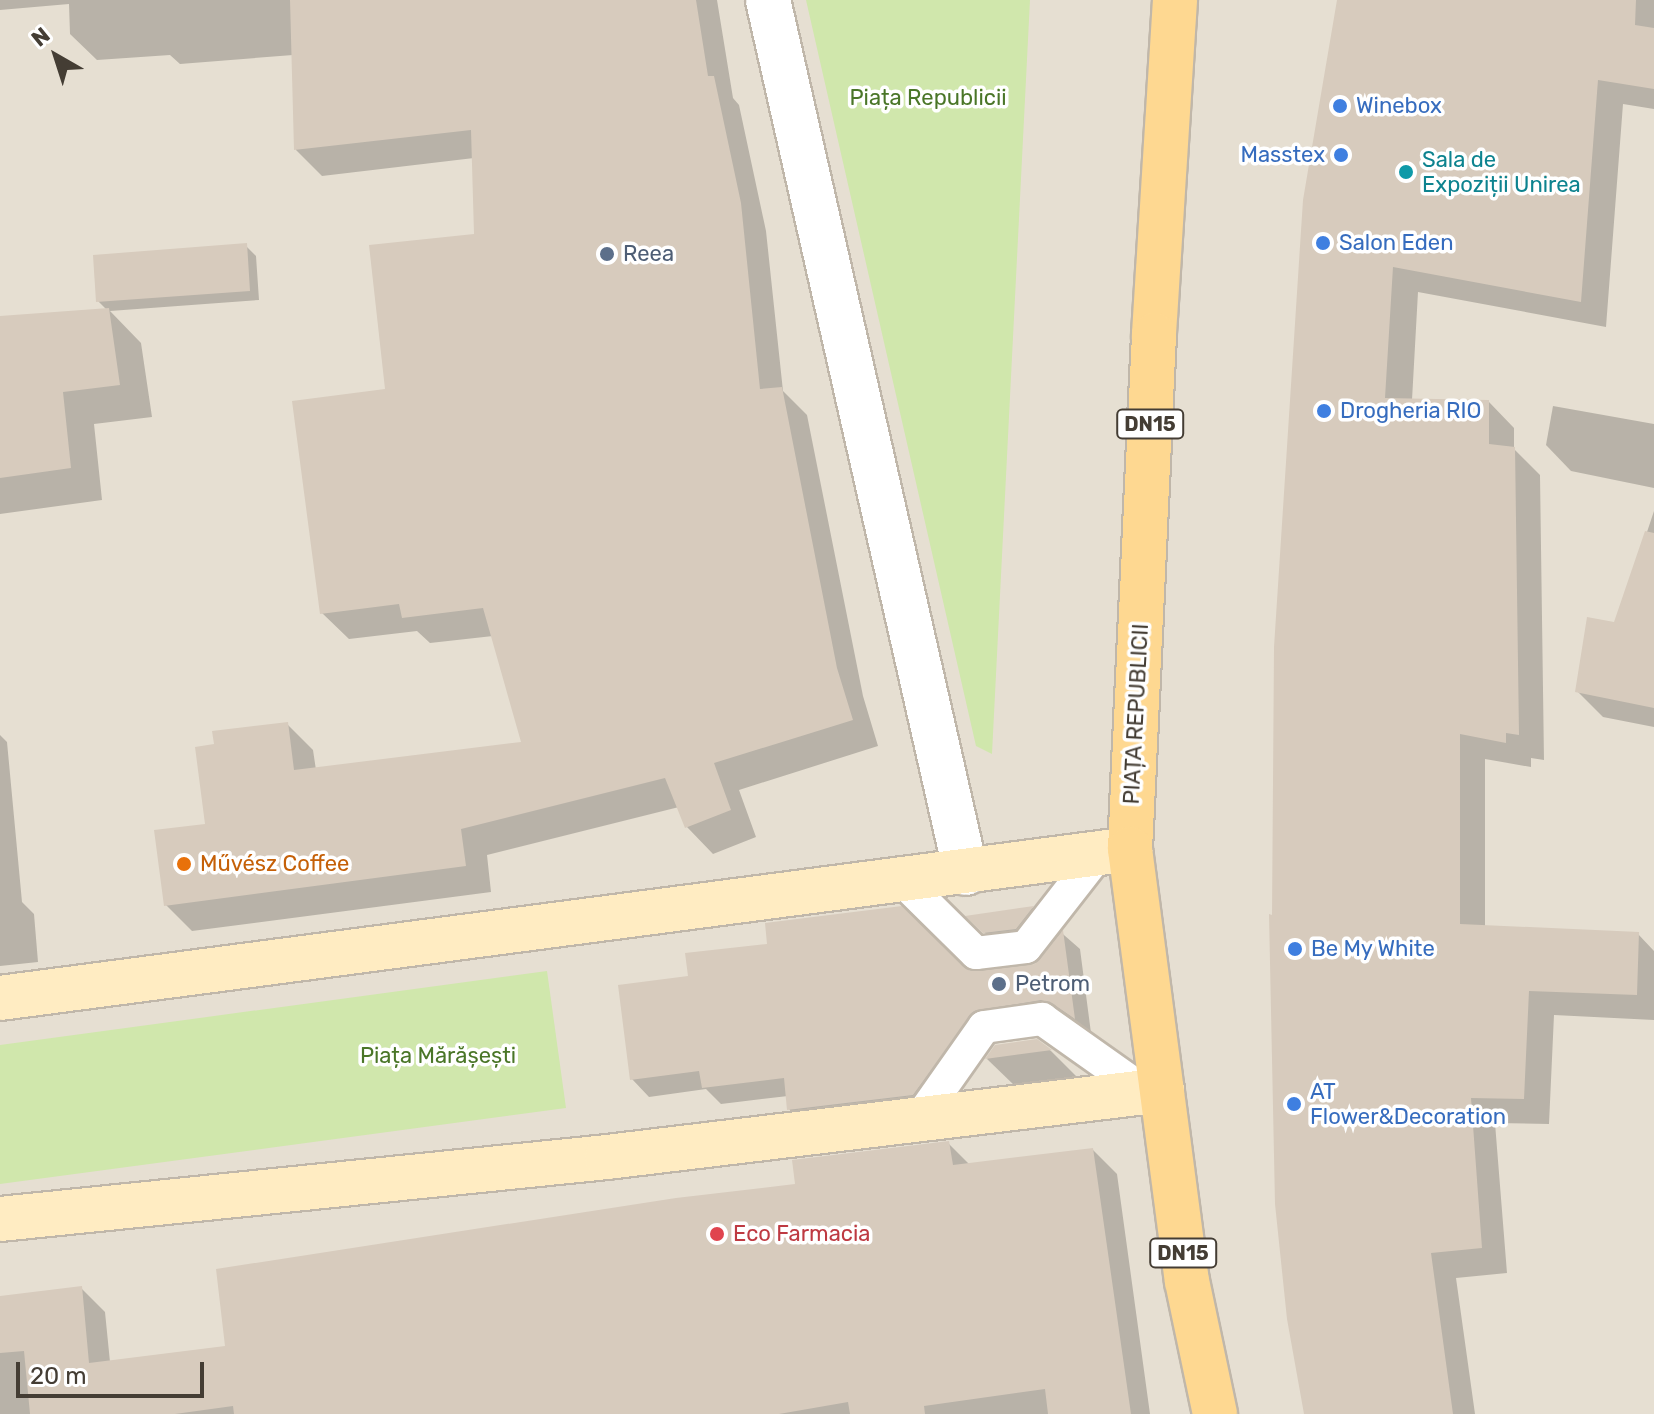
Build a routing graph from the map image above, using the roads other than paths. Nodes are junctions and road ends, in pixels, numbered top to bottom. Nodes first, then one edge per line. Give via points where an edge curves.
1 (768, 0) edge
2 (1175, 0) edge
3 (1115, 850) junction
4 (966, 873) junction
5 (902, 880) junction
6 (0, 998) edge
7 (1154, 1091) junction
8 (920, 1118) junction
9 (0, 1219) edge
10 (1215, 1414) edge

1 - 4 street
2 - 3 main road, PIAȚA REPUBLICII / DN15
3 - 4 main road
3 - 5 lane via 1026,947 976,953
3 - 7 main road, PIAȚA REPUBLICII / DN15
4 - 5 main road
5 - 6 main road
7 - 8 main road
7 - 8 lane via 1042,1019 984,1027
7 - 10 main road, DN15
8 - 9 main road via 607,1157

